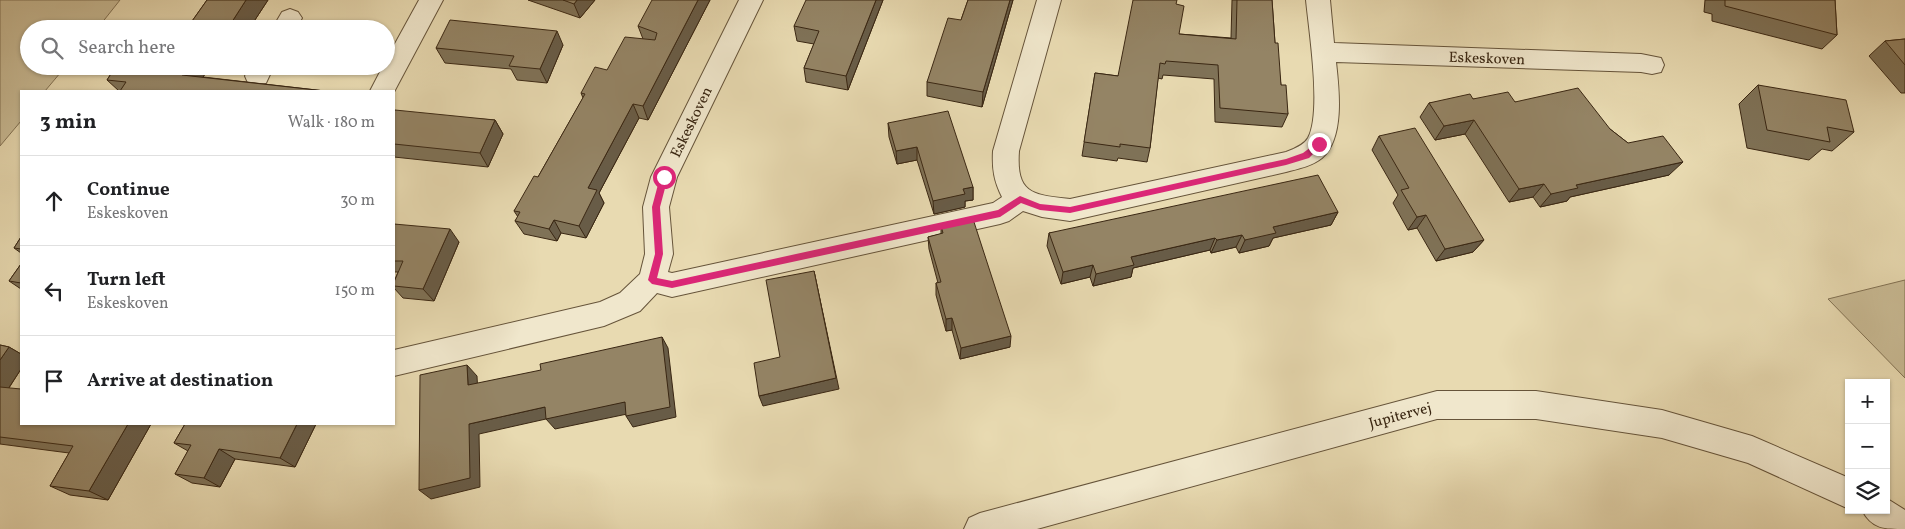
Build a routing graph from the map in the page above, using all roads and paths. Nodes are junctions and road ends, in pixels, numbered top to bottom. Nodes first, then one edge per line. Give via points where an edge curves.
1 (431, 0) edge
2 (751, 0) edge
3 (1049, 0) edge
4 (1318, 0) edge
5 (1322, 52) junction
6 (395, 53) edge
7 (1652, 65) dead end
8 (387, 75) edge
9 (382, 90) edge
10 (1020, 199) junction
11 (652, 280) junction
12 (395, 363) edge
13 (1845, 492) edge
14 (1884, 514) edge
15 (1905, 528) edge
16 (980, 529) edge

1 - 6 street
2 - 11 street, Eskeskoven via 664,177 656,207 659,254
3 - 10 street via 1006,152 1004,166 1008,183
4 - 5 street
5 - 7 street, Eskeskoven
5 - 10 street via 1326,104 1324,130 1319,144 1306,156 1070,210 1040,207
8 - 9 street
10 - 11 street via 1000,213 672,285
11 - 12 street, Eskeskoven via 630,302 604,314
13 - 16 street, Jupitervej via 1752,450 1662,424 1536,405 1437,405
14 - 15 street

